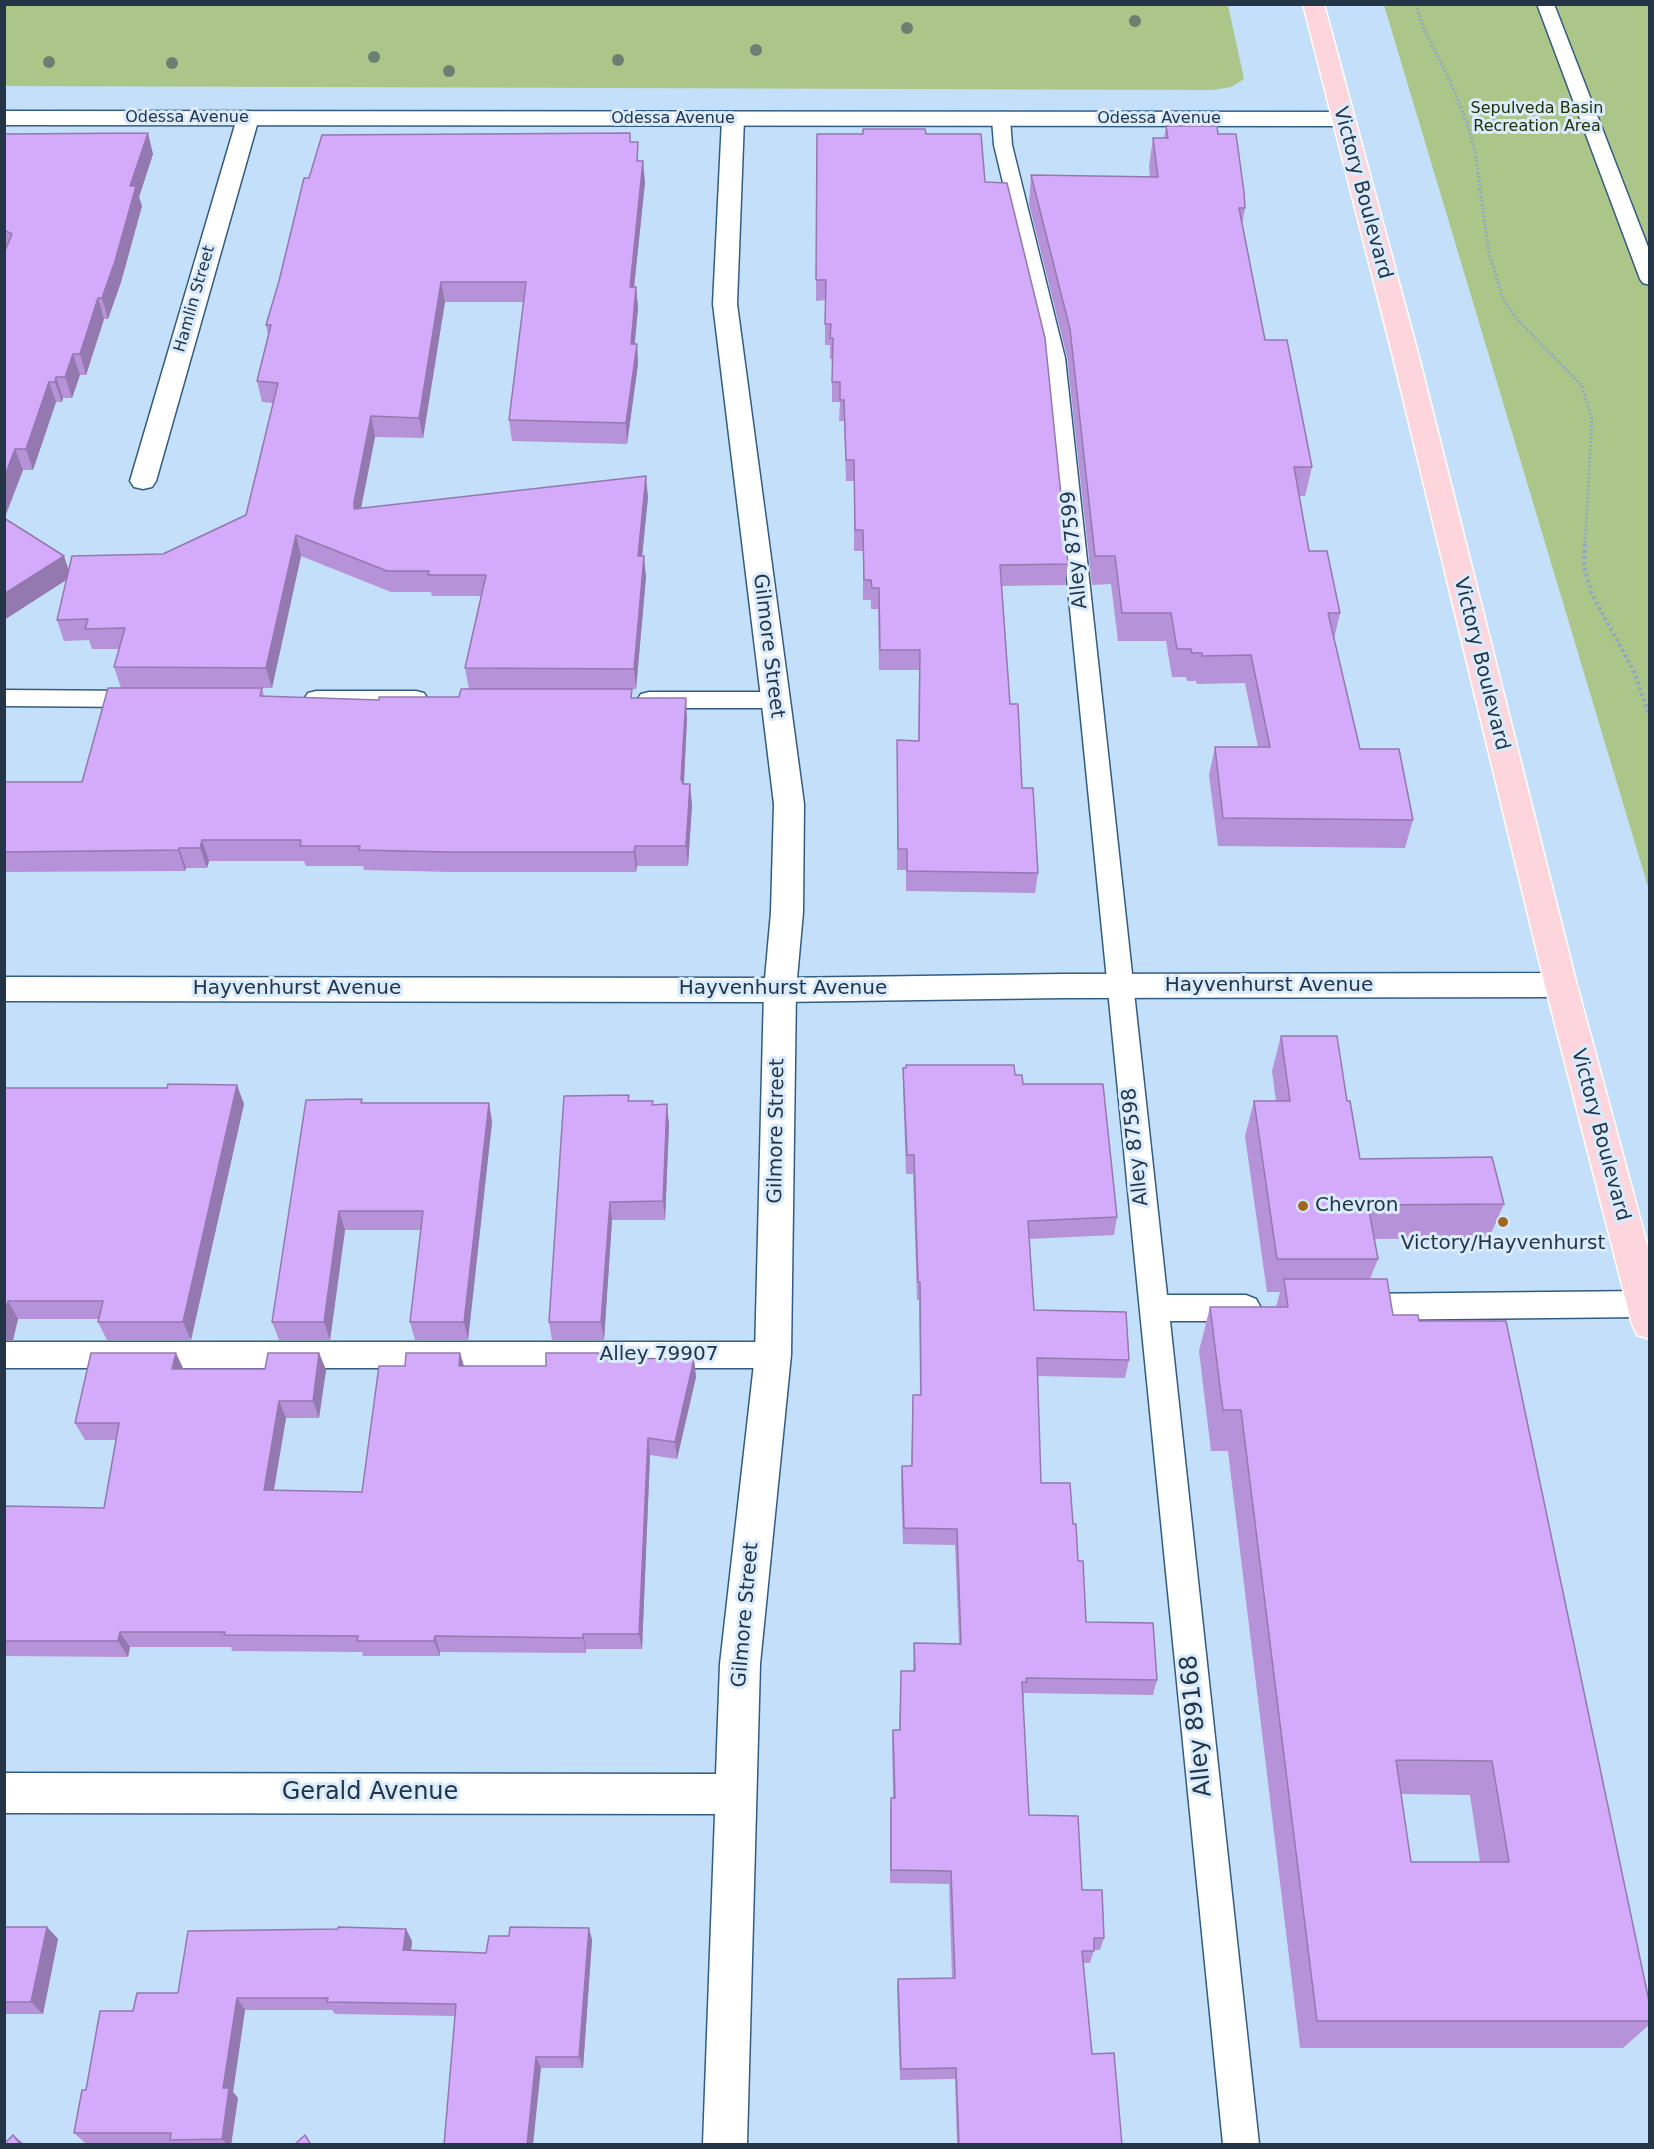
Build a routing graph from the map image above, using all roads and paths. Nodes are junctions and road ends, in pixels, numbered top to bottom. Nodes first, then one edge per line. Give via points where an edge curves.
1 (1312, 4) edge
2 (1416, 4) edge
3 (1545, 4) edge
4 (4, 118) edge
5 (248, 118) junction
6 (1001, 118) junction
7 (734, 119) junction
8 (1342, 119) junction
9 (1650, 279) edge
10 (143, 481) dead end
11 (4, 698) edge
12 (158, 699) edge
13 (289, 699) edge
14 (443, 699) edge
15 (632, 700) edge
16 (774, 700) junction
17 (1650, 717) edge
18 (1561, 985) junction
19 (1120, 986) junction
20 (4, 989) edge
21 (780, 990) junction
22 (1154, 1308) junction
23 (1272, 1308) edge
24 (1331, 1308) edge
25 (1647, 1314) edge
26 (4, 1355) edge
27 (773, 1355) junction
28 (4, 1793) edge
29 (735, 1794) junction
30 (725, 2145) edge
31 (1241, 2145) edge

1 - 8 main road, Victory Boulevard
2 - 17 path via 1470,133 1489,253 1503,298 1516,318 1582,386 1592,419 1584,567 1592,594 1634,672
3 - 9 lane
4 - 5 street, Odessa Avenue
5 - 7 street, Odessa Avenue
5 - 10 street, Hamlin Street
6 - 7 street, Odessa Avenue
6 - 8 street, Odessa Avenue
6 - 19 lane, Alley 87599 via 1003,145 1055,358
7 - 16 street, Gilmore Street via 725,304
8 - 18 main road, Victory Boulevard via 1406,357
11 - 12 lane
13 - 14 lane
15 - 16 lane
16 - 21 street, Gilmore Street via 789,804 787,912
18 - 19 street, Hayvenhurst Avenue
18 - 25 main road, Victory Boulevard
19 - 21 street, Hayvenhurst Avenue
19 - 22 lane, Alley 87598
20 - 21 street, Hayvenhurst Avenue
21 - 27 street, Gilmore Street
22 - 23 lane
22 - 31 lane, Alley 89168
24 - 25 lane
26 - 27 lane, Alley 79907
27 - 29 street, Gilmore Street via 740,1664
28 - 29 street, Gerald Avenue
29 - 30 street, Gilmore Street

